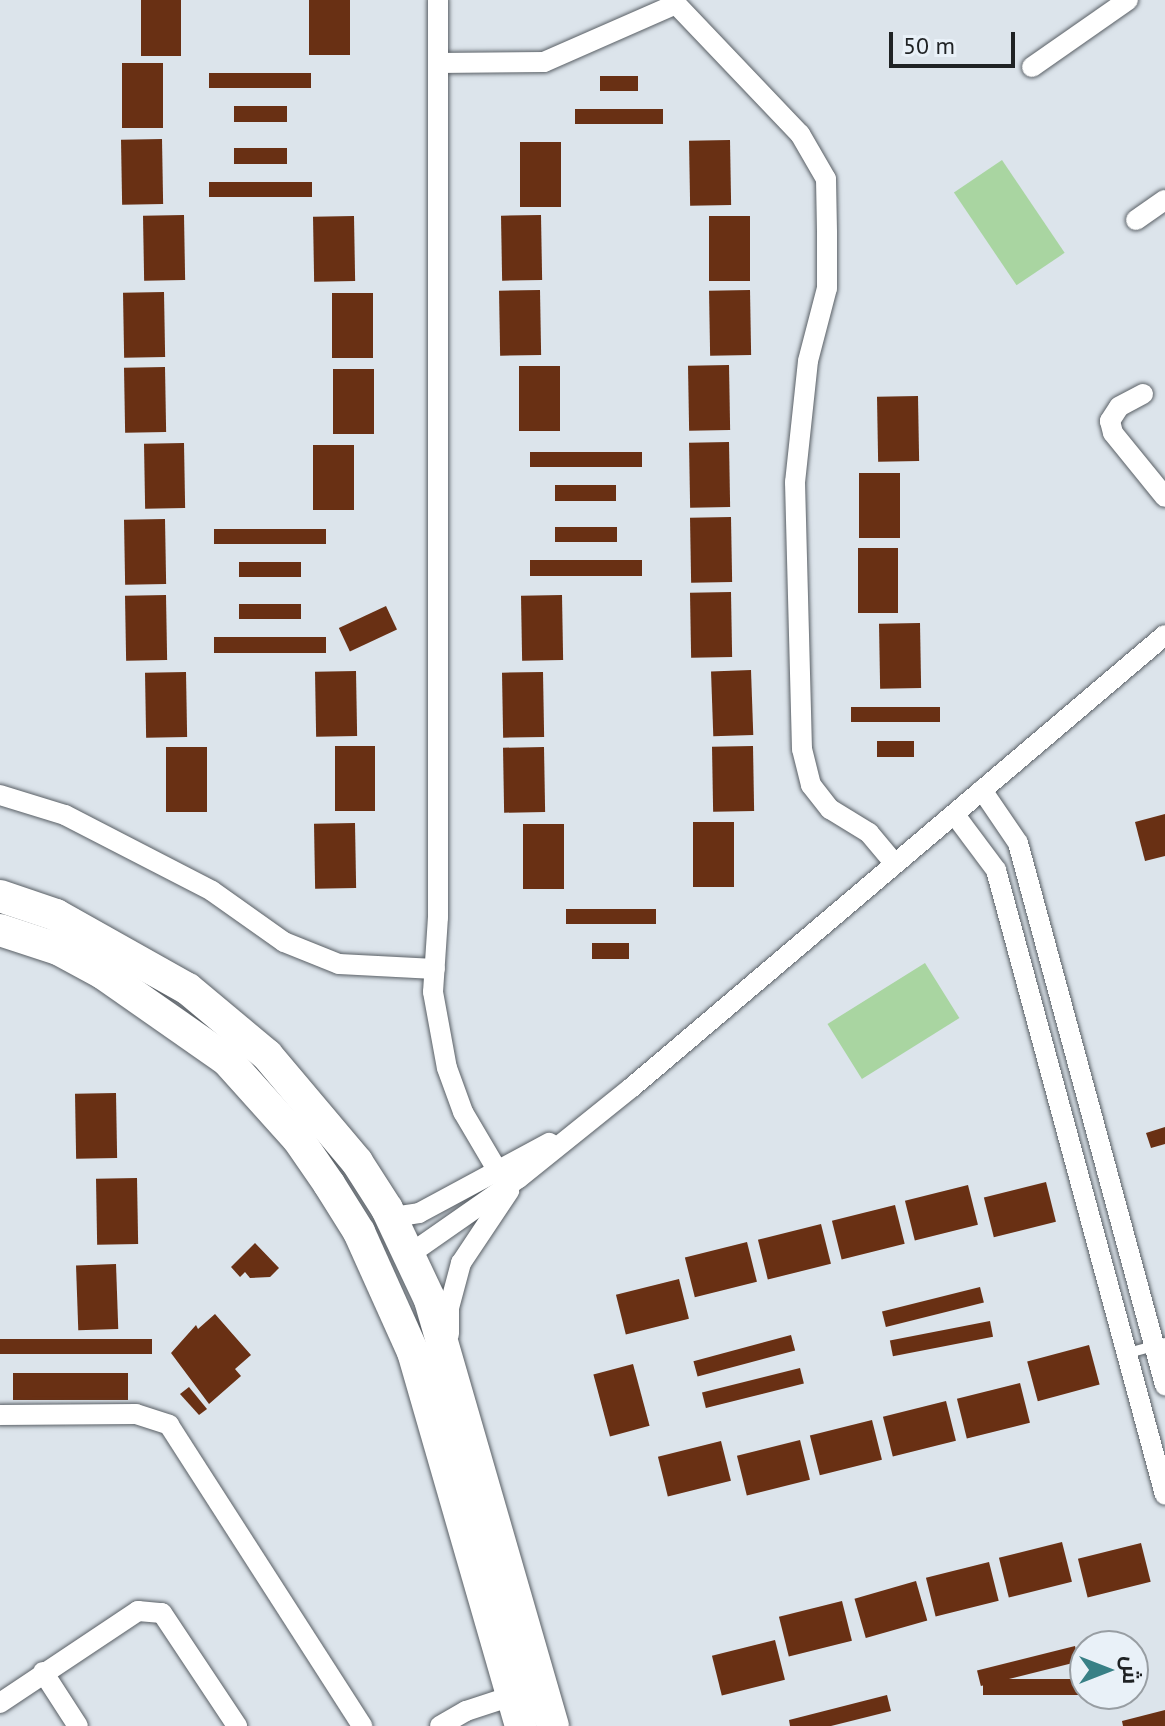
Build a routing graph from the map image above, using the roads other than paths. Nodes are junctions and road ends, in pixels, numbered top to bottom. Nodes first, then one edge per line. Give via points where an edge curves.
1 (438, 0) edge
2 (1128, 0) edge
3 (438, 63) junction
4 (1032, 67) dead end
5 (1165, 200) edge
6 (1136, 220) dead end
7 (1143, 394) dead end
8 (1165, 497) edge
9 (1165, 635) edge
10 (982, 790) junction
11 (0, 795) edge
12 (955, 815) junction
13 (895, 864) junction
14 (0, 896) edge
15 (0, 930) edge
16 (435, 969) junction
17 (578, 1129) junction
18 (496, 1168) junction
19 (519, 1178) junction
20 (387, 1209) junction
21 (410, 1254) junction
22 (1160, 1344) edge
23 (1128, 1353) junction
24 (454, 1374) junction
25 (1165, 1385) edge
26 (0, 1415) edge
27 (1165, 1495) edge
28 (43, 1672) junction
29 (528, 1691) junction
30 (0, 1703) edge
31 (78, 1726) edge
32 (237, 1726) edge
33 (362, 1726) edge
34 (440, 1726) edge
35 (521, 1726) edge
36 (553, 1726) edge

1 - 3 street
2 - 4 street
3 - 13 street via 544,62 676,4 807,146 826,179 827,288 808,361 795,482 802,749 811,785 830,809 869,833
3 - 16 street
5 - 6 street
7 - 8 street via 1119,407 1110,421 1113,433
9 - 10 street
10 - 12 street
10 - 22 street via 1018,843
11 - 16 street via 65,815 212,891 284,942 326,959 388,970
12 - 13 street
12 - 23 street via 996,870
13 - 17 street
14 - 20 main road via 56,915 142,960 228,1020 333,1128
15 - 29 main road via 58,949 104,974 227,1060 298,1139 359,1232 413,1352
16 - 18 street via 433,992 447,1068 463,1112
17 - 18 street
17 - 19 street
18 - 20 street via 419,1213 400,1216
19 - 21 street
19 - 24 street via 471,1243 452,1286 449,1335
20 - 21 main road
21 - 24 main road
22 - 23 lane
22 - 25 street
23 - 27 street
24 - 29 main road
26 - 33 street via 136,1414 169,1425
28 - 30 street
28 - 31 street
28 - 32 street via 138,1611 162,1613
29 - 34 street via 466,1711
29 - 35 main road
29 - 36 main road

